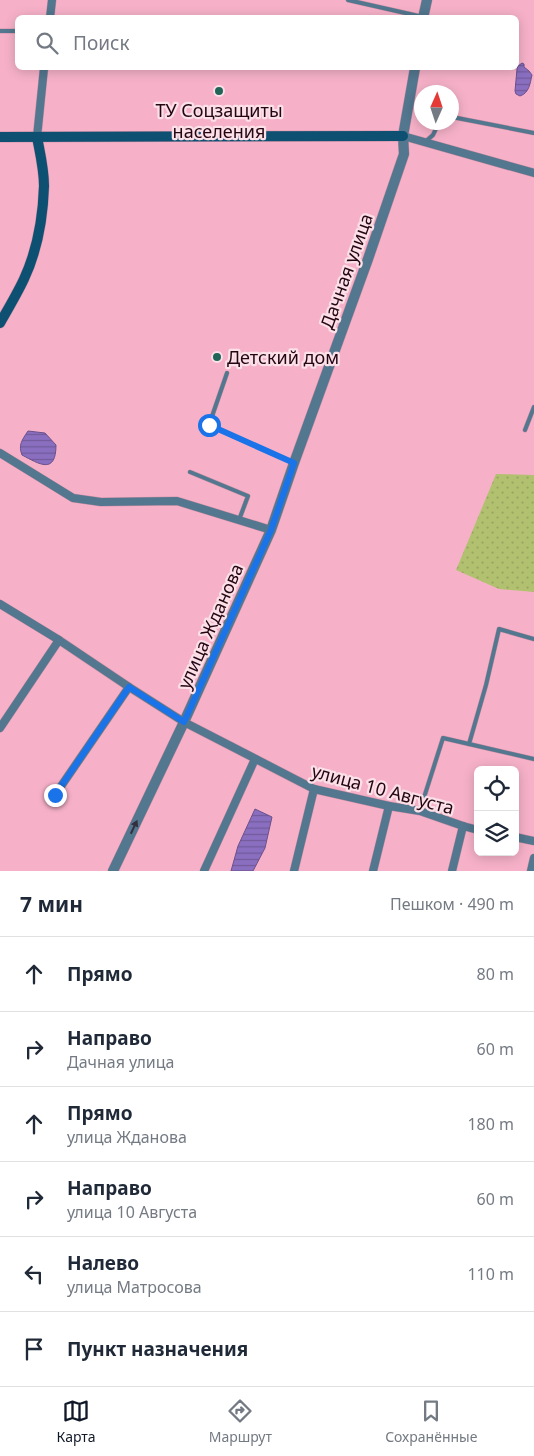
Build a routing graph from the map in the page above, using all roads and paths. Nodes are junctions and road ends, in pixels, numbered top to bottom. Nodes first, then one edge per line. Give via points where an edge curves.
1 (52, 0) edge
2 (348, 0) edge
3 (427, 0) edge
4 (50, 15) edge
5 (414, 15) edge
6 (423, 15) edge
7 (0, 31) edge
8 (15, 32) edge
9 (44, 70) edge
10 (415, 70) edge
11 (459, 118) edge
12 (435, 130) edge
13 (534, 133) edge
14 (0, 136) edge
15 (403, 136) junction
16 (37, 137) junction
17 (425, 142) junction
18 (534, 173) edge
19 (0, 323) edge
20 (227, 373) dead end
21 (534, 407) edge
22 (525, 430) dead end
23 (0, 453) edge
24 (294, 463) junction
25 (190, 472) dead end
26 (239, 520) junction
27 (271, 530) junction
28 (0, 604) edge
29 (534, 639) edge
30 (59, 640) junction
31 (129, 687) junction
32 (184, 722) junction
33 (0, 728) edge
34 (469, 744) junction
35 (255, 759) junction
36 (534, 759) edge
37 (314, 789) junction
38 (55, 795) dead end
39 (389, 806) junction
40 (420, 812) junction
41 (463, 826) junction
42 (474, 829) edge
43 (519, 838) edge
44 (534, 841) edge
45 (534, 858) edge
46 (113, 871) edge
47 (204, 871) edge
48 (294, 871) edge
49 (374, 871) edge
50 (452, 871) edge
51 (531, 871) edge

1 - 4 street
2 - 5 lane
3 - 6 street
7 - 8 lane
9 - 16 street
10 - 15 street, Дачная улица
11 - 13 lane
12 - 17 lane
14 - 16 main road
15 - 16 main road
15 - 17 street
15 - 24 street, Дачная улица via 404,154
16 - 19 main road via 44,185 34,253
17 - 18 street
20 - 24 lane via 209,425
21 - 22 lane
23 - 26 street via 73,498 101,502 177,501
24 - 27 street, Дачная улица
25 - 26 lane via 248,496
26 - 27 street
27 - 32 street, улица Жданова
28 - 30 street, улица 10 Августа
29 - 34 lane via 499,629
30 - 31 street, улица 10 Августа
30 - 33 street
31 - 32 street, улица 10 Августа
31 - 38 street
32 - 35 street, улица 10 Августа
46 -> 32 street, улица Жданова
34 - 36 lane
34 - 40 lane via 443,738
35 - 37 street, улица 10 Августа
35 - 47 street
37 - 39 street, улица 10 Августа
37 - 48 street
39 - 40 street, улица 10 Августа
39 - 49 street
40 - 41 street, улица 10 Августа
41 - 42 street, улица 10 Августа
41 - 50 street
43 - 44 street
45 - 51 street

